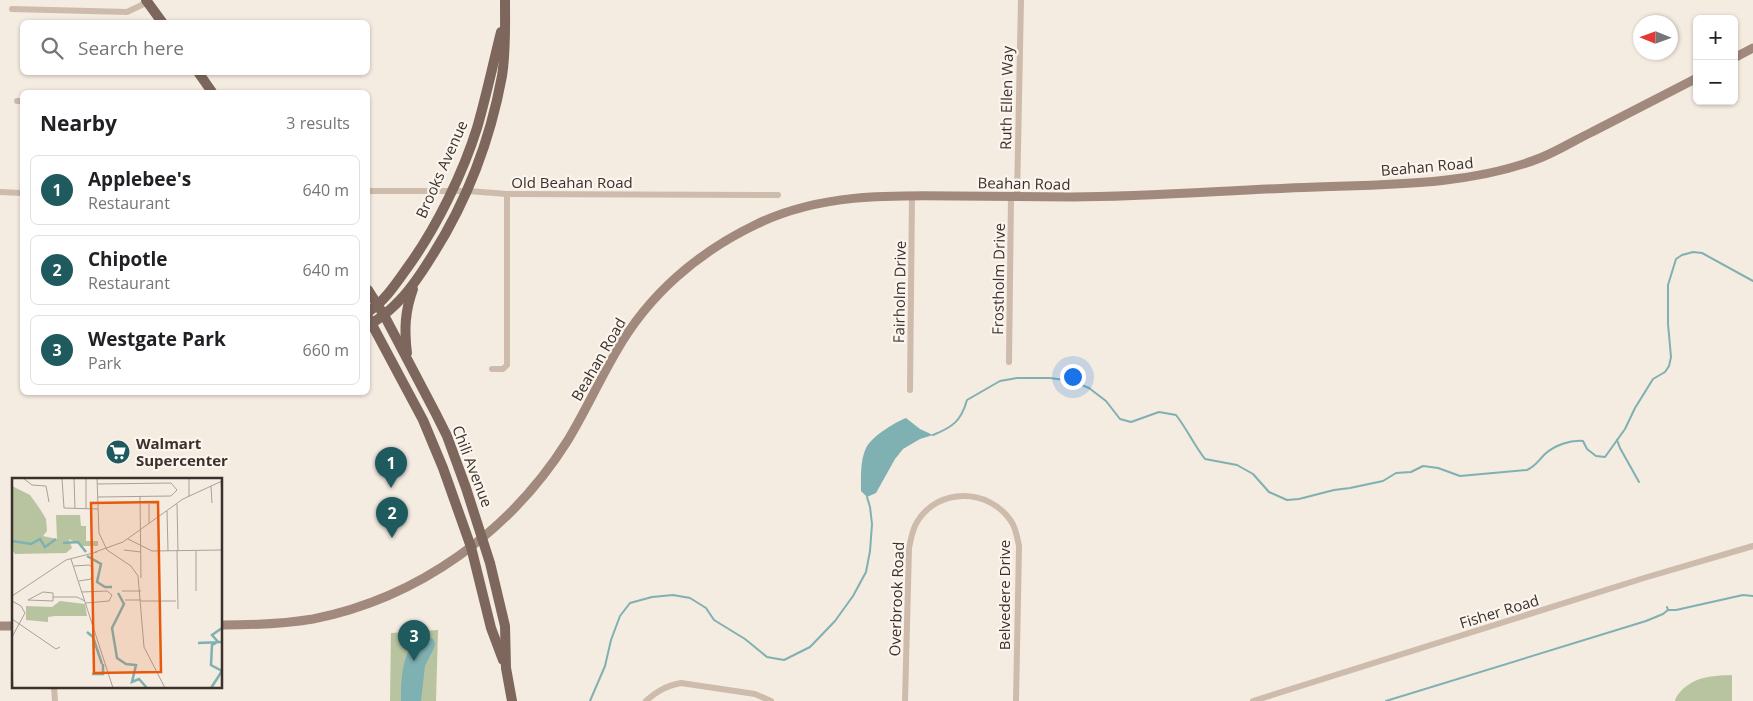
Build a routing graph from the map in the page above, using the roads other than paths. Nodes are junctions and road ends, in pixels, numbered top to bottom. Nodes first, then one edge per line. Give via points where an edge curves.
1 (505, 0) edge
2 (1021, 0) edge
3 (147, 1) edge
4 (12, 10) dead end
5 (505, 19) junction
6 (161, 20) edge
7 (1753, 48) edge
8 (1738, 56) edge
9 (200, 75) edge
10 (1693, 80) edge
11 (211, 90) edge
12 (370, 191) edge
13 (451, 191) junction
14 (468, 191) junction
15 (0, 192) edge
16 (20, 192) edge
17 (507, 194) junction
18 (778, 195) dead end
19 (912, 195) junction
20 (1014, 196) junction
21 (416, 281) junction
22 (370, 293) edge
23 (378, 305) junction
24 (370, 311) edge
25 (384, 315) junction
26 (370, 321) edge
27 (408, 361) junction
28 (1010, 362) dead end
29 (492, 369) dead end
30 (910, 390) dead end
31 (960, 496) joint
32 (483, 538) junction
33 (471, 546) junction
34 (1753, 546) edge
35 (222, 625) edge
36 (506, 668) junction
37 (54, 688) edge
38 (55, 701) edge
39 (512, 701) edge
40 (646, 701) edge
41 (771, 701) edge
42 (905, 701) edge
43 (1016, 701) edge
44 (1253, 701) edge

1 - 5 main road, Brooks Avenue
2 - 20 street, Ruth Ellen Way
3 - 4 street via 127,12
3 - 6 main road
5 - 13 main road, Brooks Avenue via 477,126
5 - 14 main road, Brooks Avenue via 502,76 489,129
7 - 8 street
9 - 11 main road
10 - 20 street, Beahan Road via 1540,158 1490,173 1421,182 1077,197
12 - 13 street, Old Beahan Road
13 - 14 street, Old Beahan Road
13 - 23 main road, Brooks Avenue via 421,248
14 - 17 street, Old Beahan Road
14 - 21 main road, Brooks Avenue via 451,226
15 - 16 street
17 - 18 street, Old Beahan Road
17 - 29 street via 507,365 503,369
19 - 20 street, Beahan Road
19 - 30 street, Fairholm Drive
19 - 32 street, Beahan Road via 836,200 791,211 760,222 696,260 643,312 616,351 551,465
20 - 28 street, Frostholm Drive
21 - 25 main road, Brooks Avenue
21 - 27 main road via 404,320
22 - 23 main road, Chili Avenue
23 - 24 main road, Brooks Avenue
23 - 25 main road, Chili Avenue
25 - 26 main road, Brooks Avenue
25 - 27 main road, Chili Avenue
26 - 33 main road, Chili Avenue via 423,420
27 - 32 main road, Chili Avenue via 447,436
31 - 42 street, Overbrook Road via 941,500 928,509 912,534
31 - 43 street, Belvedere Drive via 979,497 991,502 1007,516 1017,533
32 - 33 street, Beahan Road
32 - 36 main road, Chili Avenue via 505,626
33 - 35 street, Beahan Road via 422,580 372,602 312,619
33 - 36 main road, Chili Avenue via 491,628
34 - 44 street, Fisher Road
36 - 39 main road, Chili Avenue
37 - 38 street
40 - 41 street via 670,685 681,684 755,694

